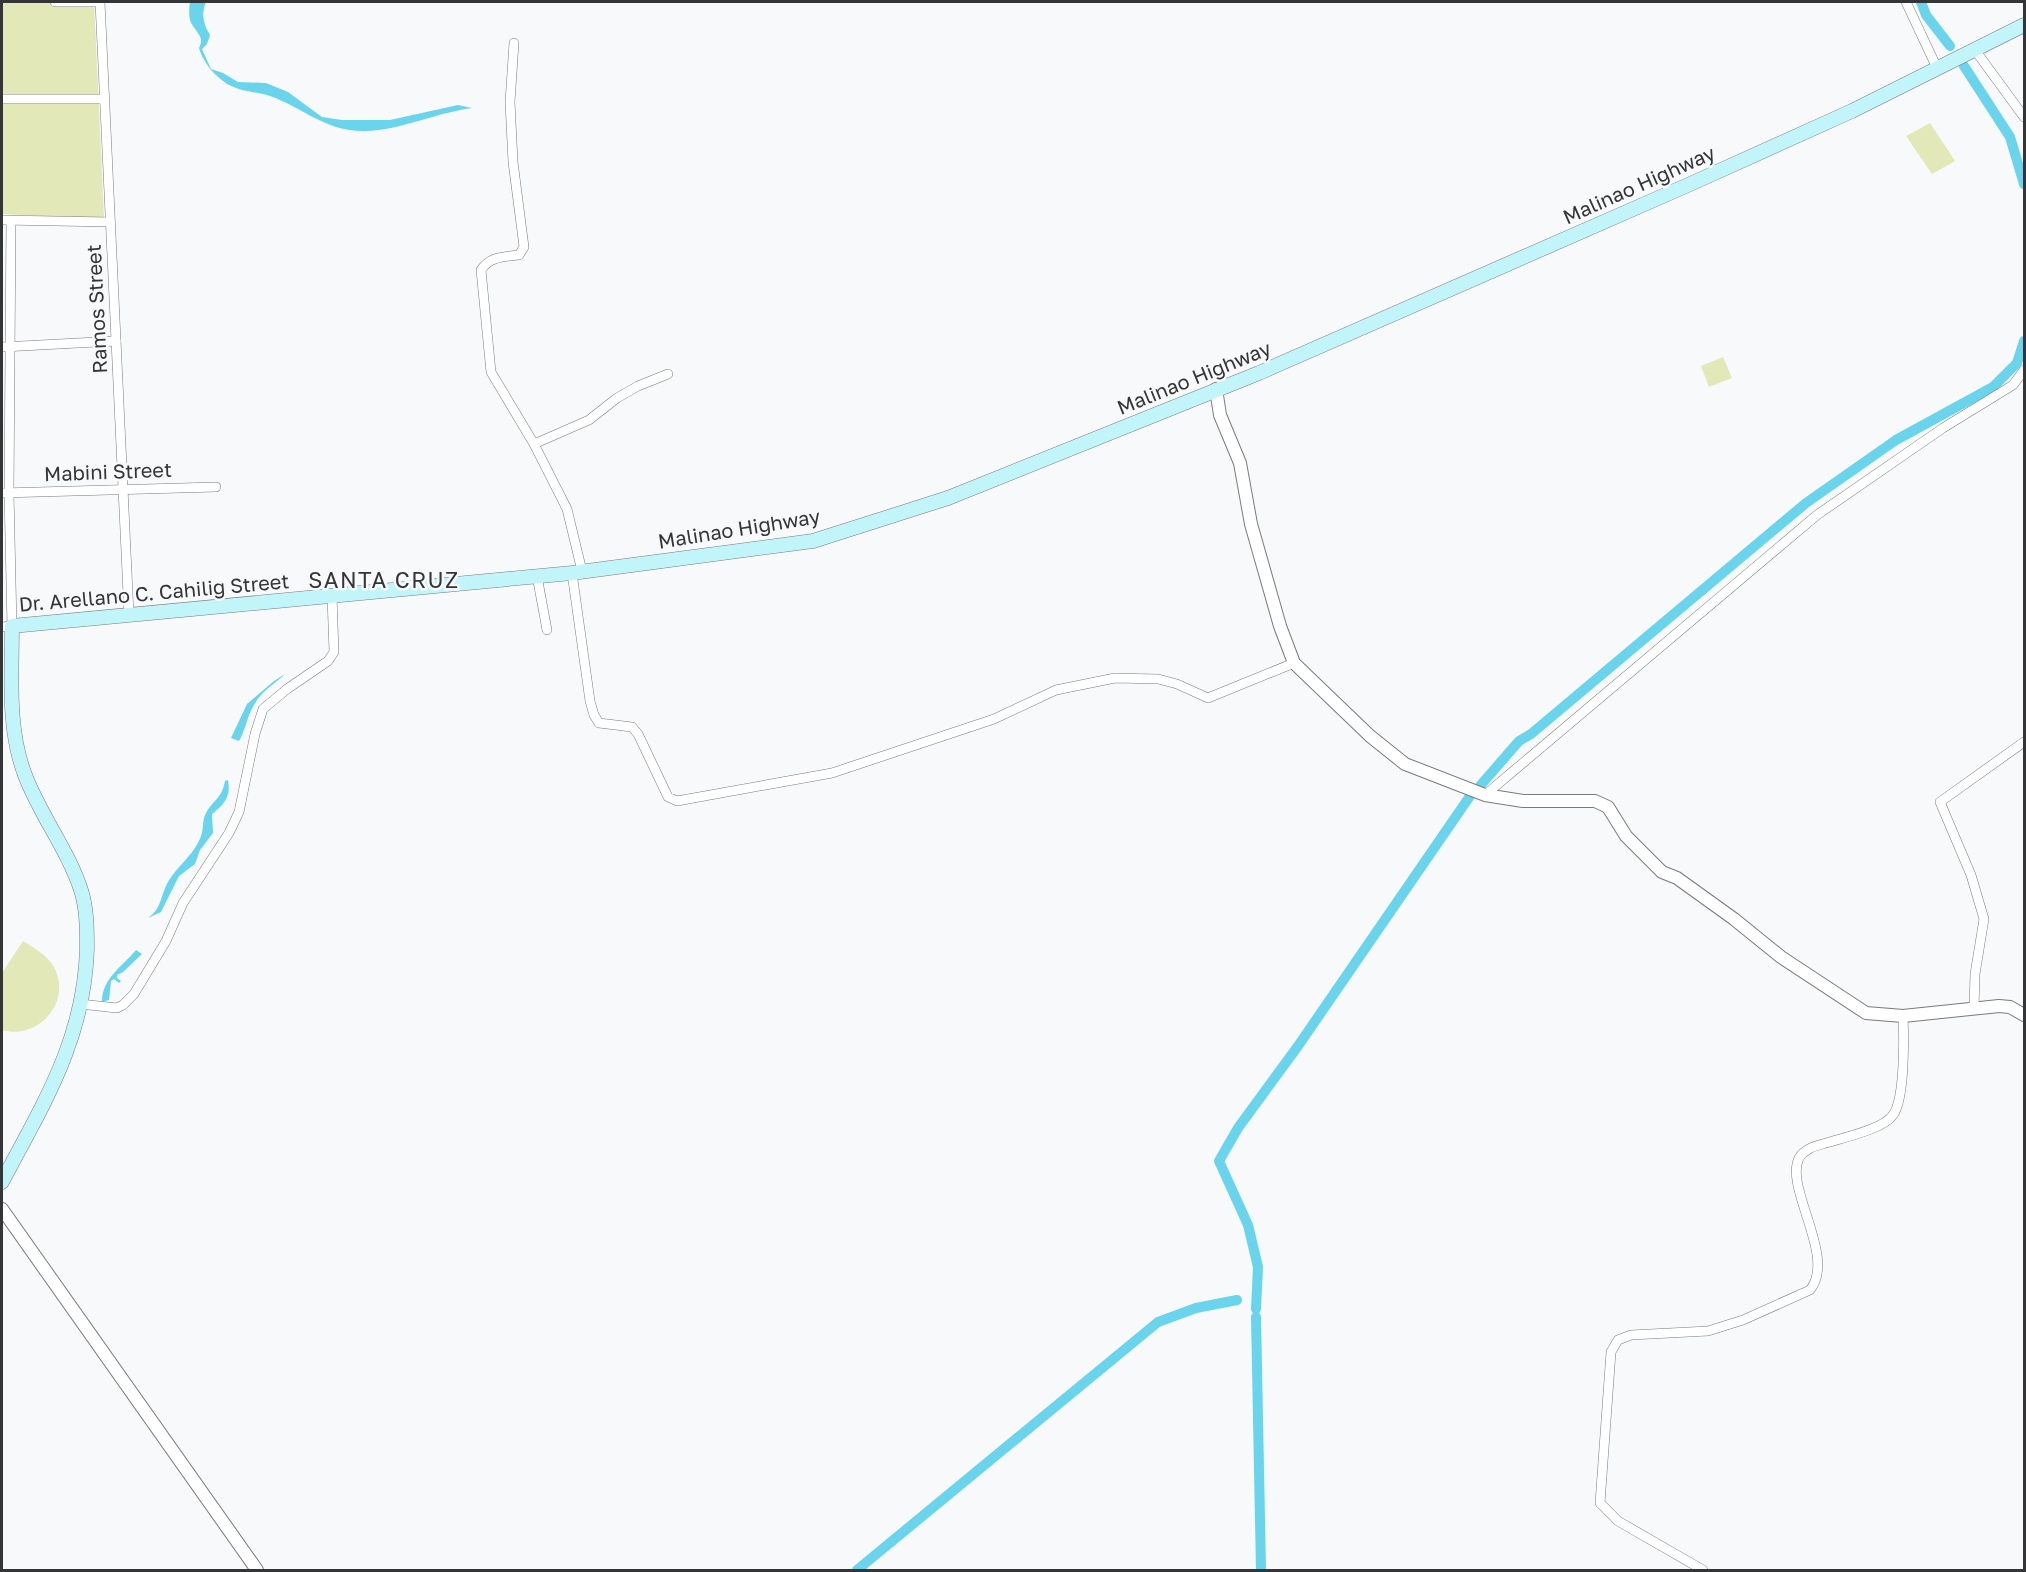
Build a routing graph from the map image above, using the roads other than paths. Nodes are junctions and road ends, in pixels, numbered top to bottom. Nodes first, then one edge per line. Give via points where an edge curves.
1 (56, 2) edge
2 (100, 2) edge
3 (1906, 2) edge
4 (2025, 26) edge
5 (514, 43) dead end
6 (1975, 50) junction
7 (1937, 68) junction
8 (2, 99) edge
9 (104, 99) junction
10 (2025, 117) edge
11 (6, 220) edge
12 (110, 222) junction
13 (116, 340) junction
14 (5, 346) edge
15 (2025, 370) edge
16 (668, 374) dead end
17 (1216, 389) junction
18 (534, 444) junction
19 (216, 487) dead end
20 (123, 491) junction
21 (5, 493) edge
22 (577, 572) junction
23 (537, 576) junction
24 (382, 591) joint
25 (332, 596) junction
26 (129, 615) junction
27 (7, 627) edge
28 (547, 630) dead end
29 (1294, 663) junction
30 (2025, 742) edge
31 (1485, 795) junction
32 (80, 1004) junction
33 (1974, 1008) junction
34 (2025, 1015) edge
35 (1903, 1016) junction
36 (2, 1182) edge
37 (2, 1209) edge
38 (257, 1570) edge
39 (1703, 1570) edge

1 - 2 street
2 - 9 street, Ramos Street
3 - 7 street
4 - 6 main road, Malinao Highway
5 - 18 street via 510,102 524,247 519,255 492,259 481,270 491,372
6 - 7 main road, Malinao Highway
6 - 10 street
7 - 17 main road, Malinao Highway via 1689,185
8 - 9 street
9 - 12 street, Ramos Street
11 - 12 street
11 - 14 street
12 - 13 street, Ramos Street
13 - 14 street
13 - 20 street, Ramos Street
14 - 21 street
15 - 31 street via 2013,386 1943,428 1817,515
16 - 18 street via 617,398 589,420
17 - 22 main road, Malinao Highway via 948,498 813,541
17 - 29 street via 1220,415 1240,463 1254,536
18 - 22 street via 567,509
19 - 20 street, Mabini Street
20 - 21 street, Mabini Street
20 - 26 street, Ramos Street
21 - 27 street
22 - 23 main road, Malinao Highway
22 - 29 street via 594,715 599,723 632,727 668,797 677,801 832,773 994,719 1056,690 1115,678 1158,680 1178,684 1208,698
23 - 24 main road, Malinao Highway
23 - 28 street
24 - 25 main road, Dr. Arellano C. Cahilig Street
25 - 26 main road, Dr. Arellano C. Cahilig Street
25 - 32 street via 334,652 328,661 263,709 239,812 183,903 155,960 123,1005 106,1008
26 - 27 main road, Dr. Arellano C. Cahilig Street
27 - 32 main road via 16,751 76,877 84,905 87,956
29 - 31 street via 1404,764
30 - 33 street via 1941,802 1971,874 1984,919
31 - 35 street via 1523,801 1595,801 1608,807 1626,836 1662,872 1677,878 1781,957 1866,1012
32 - 36 main road via 63,1065
33 - 34 street via 2010,1007
33 - 35 street
35 - 39 street via 1904,1053 1893,1116 1876,1127 1809,1148 1799,1158 1795,1174 1812,1230 1818,1269 1816,1284 1743,1320 1708,1331 1631,1335 1618,1340 1611,1352 1600,1503 1618,1521
37 - 38 street

